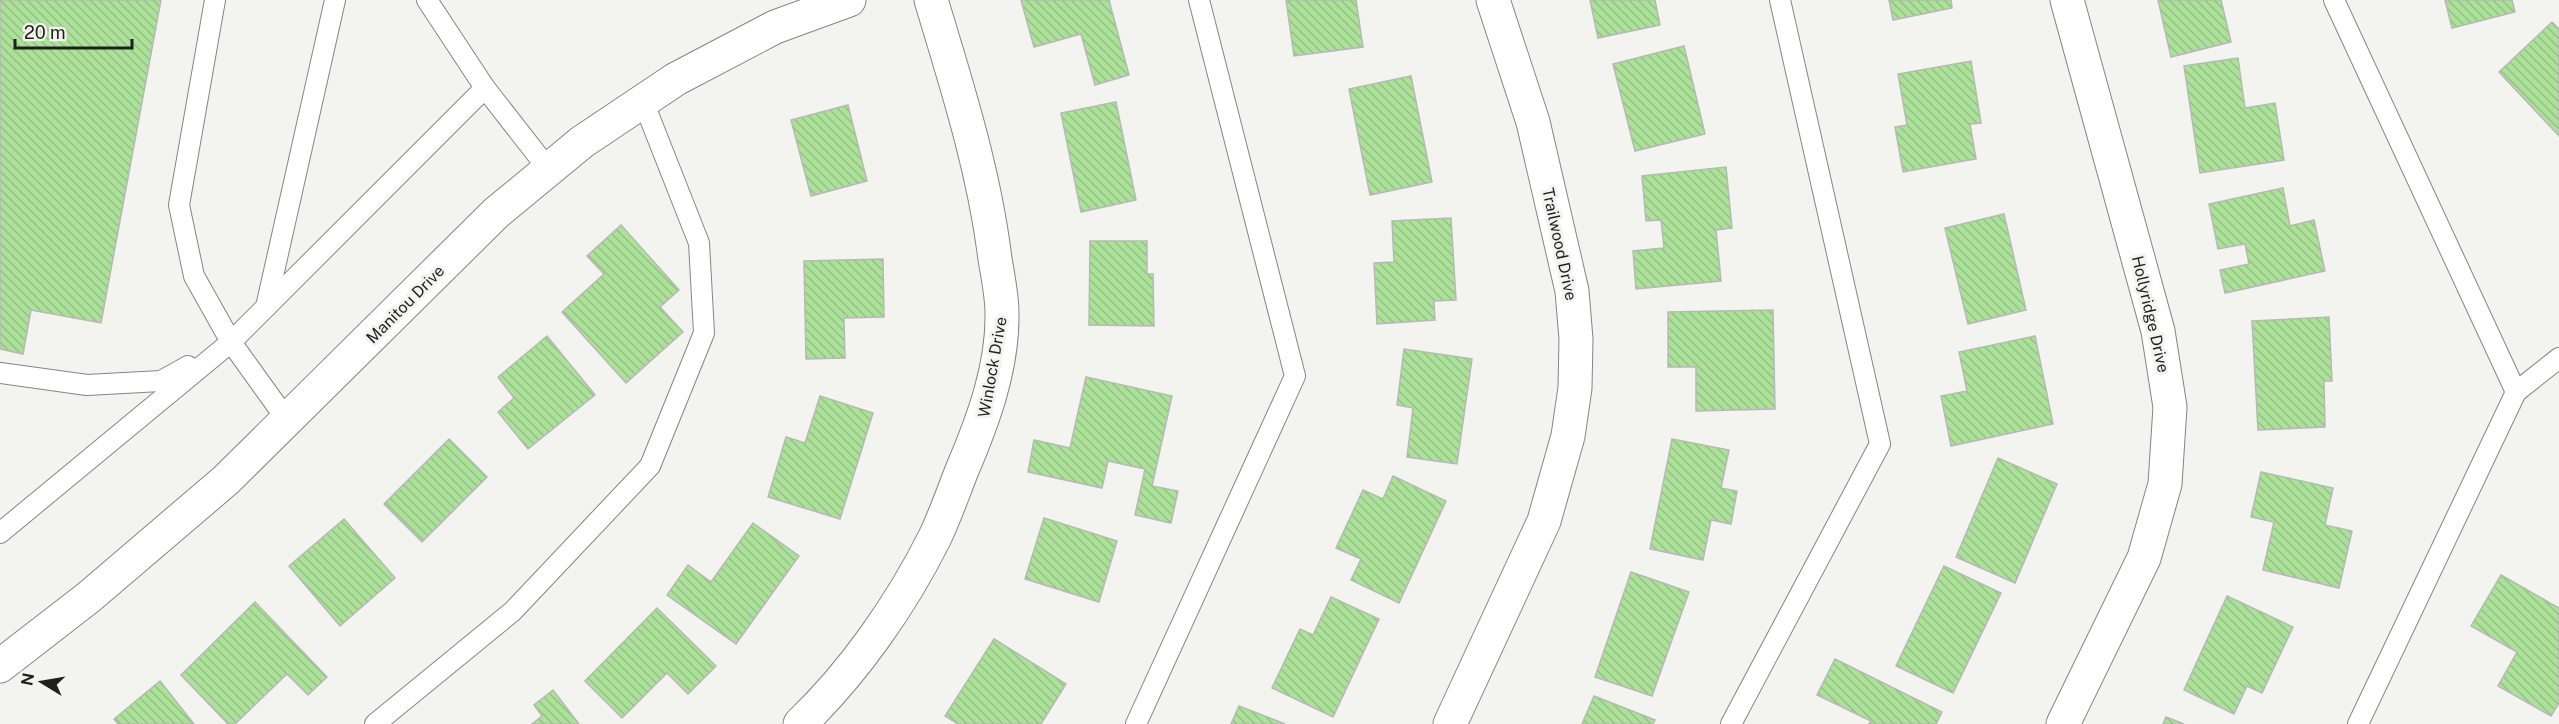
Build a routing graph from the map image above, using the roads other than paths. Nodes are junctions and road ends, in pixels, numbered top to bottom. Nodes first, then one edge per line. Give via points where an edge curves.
1 (215, 0) edge
2 (335, 0) edge
3 (427, 0) edge
4 (849, 0) edge
5 (931, 0) edge
6 (1199, 0) edge
7 (1493, 0) edge
8 (1780, 0) edge
9 (2067, 0) edge
10 (2334, 0) edge
11 (485, 88) junction
12 (643, 101) junction
13 (549, 170) junction
14 (266, 307) junction
15 (231, 342) junction
16 (2559, 358) edge
17 (0, 374) edge
18 (2516, 392) junction
19 (287, 420) junction
20 (0, 532) edge
21 (0, 666) edge
22 (375, 724) edge
23 (800, 724) edge
24 (1136, 724) edge
25 (1450, 724) edge
26 (1731, 724) edge
27 (2063, 724) edge
28 (2358, 724) edge

1 - 15 lane via 179,205 194,276
2 - 14 lane
3 - 11 lane
4 - 12 street, Manitou Drive via 775,27 676,79
5 - 23 street, Winlock Drive via 987,199 1002,313 986,414 935,537 904,592 869,643
6 - 24 lane via 1294,376
7 - 25 street, Trailwood Drive via 1533,122 1572,291 1575,388 1568,436 1544,521
8 - 26 lane via 1880,444
9 - 27 street, Hollyridge Drive via 2158,331 2170,407 2165,484 2144,558
10 - 18 lane
11 - 13 lane
11 - 14 lane
12 - 13 street, Manitou Drive via 582,142
12 - 22 lane via 699,243 704,333 650,466 513,611
13 - 19 street, Manitou Drive via 496,213
14 - 15 lane
15 - 17 lane via 161,381 87,385
15 - 19 lane
15 - 20 lane
16 - 18 lane
18 - 28 lane
19 - 21 street, Manitou Drive via 226,480

